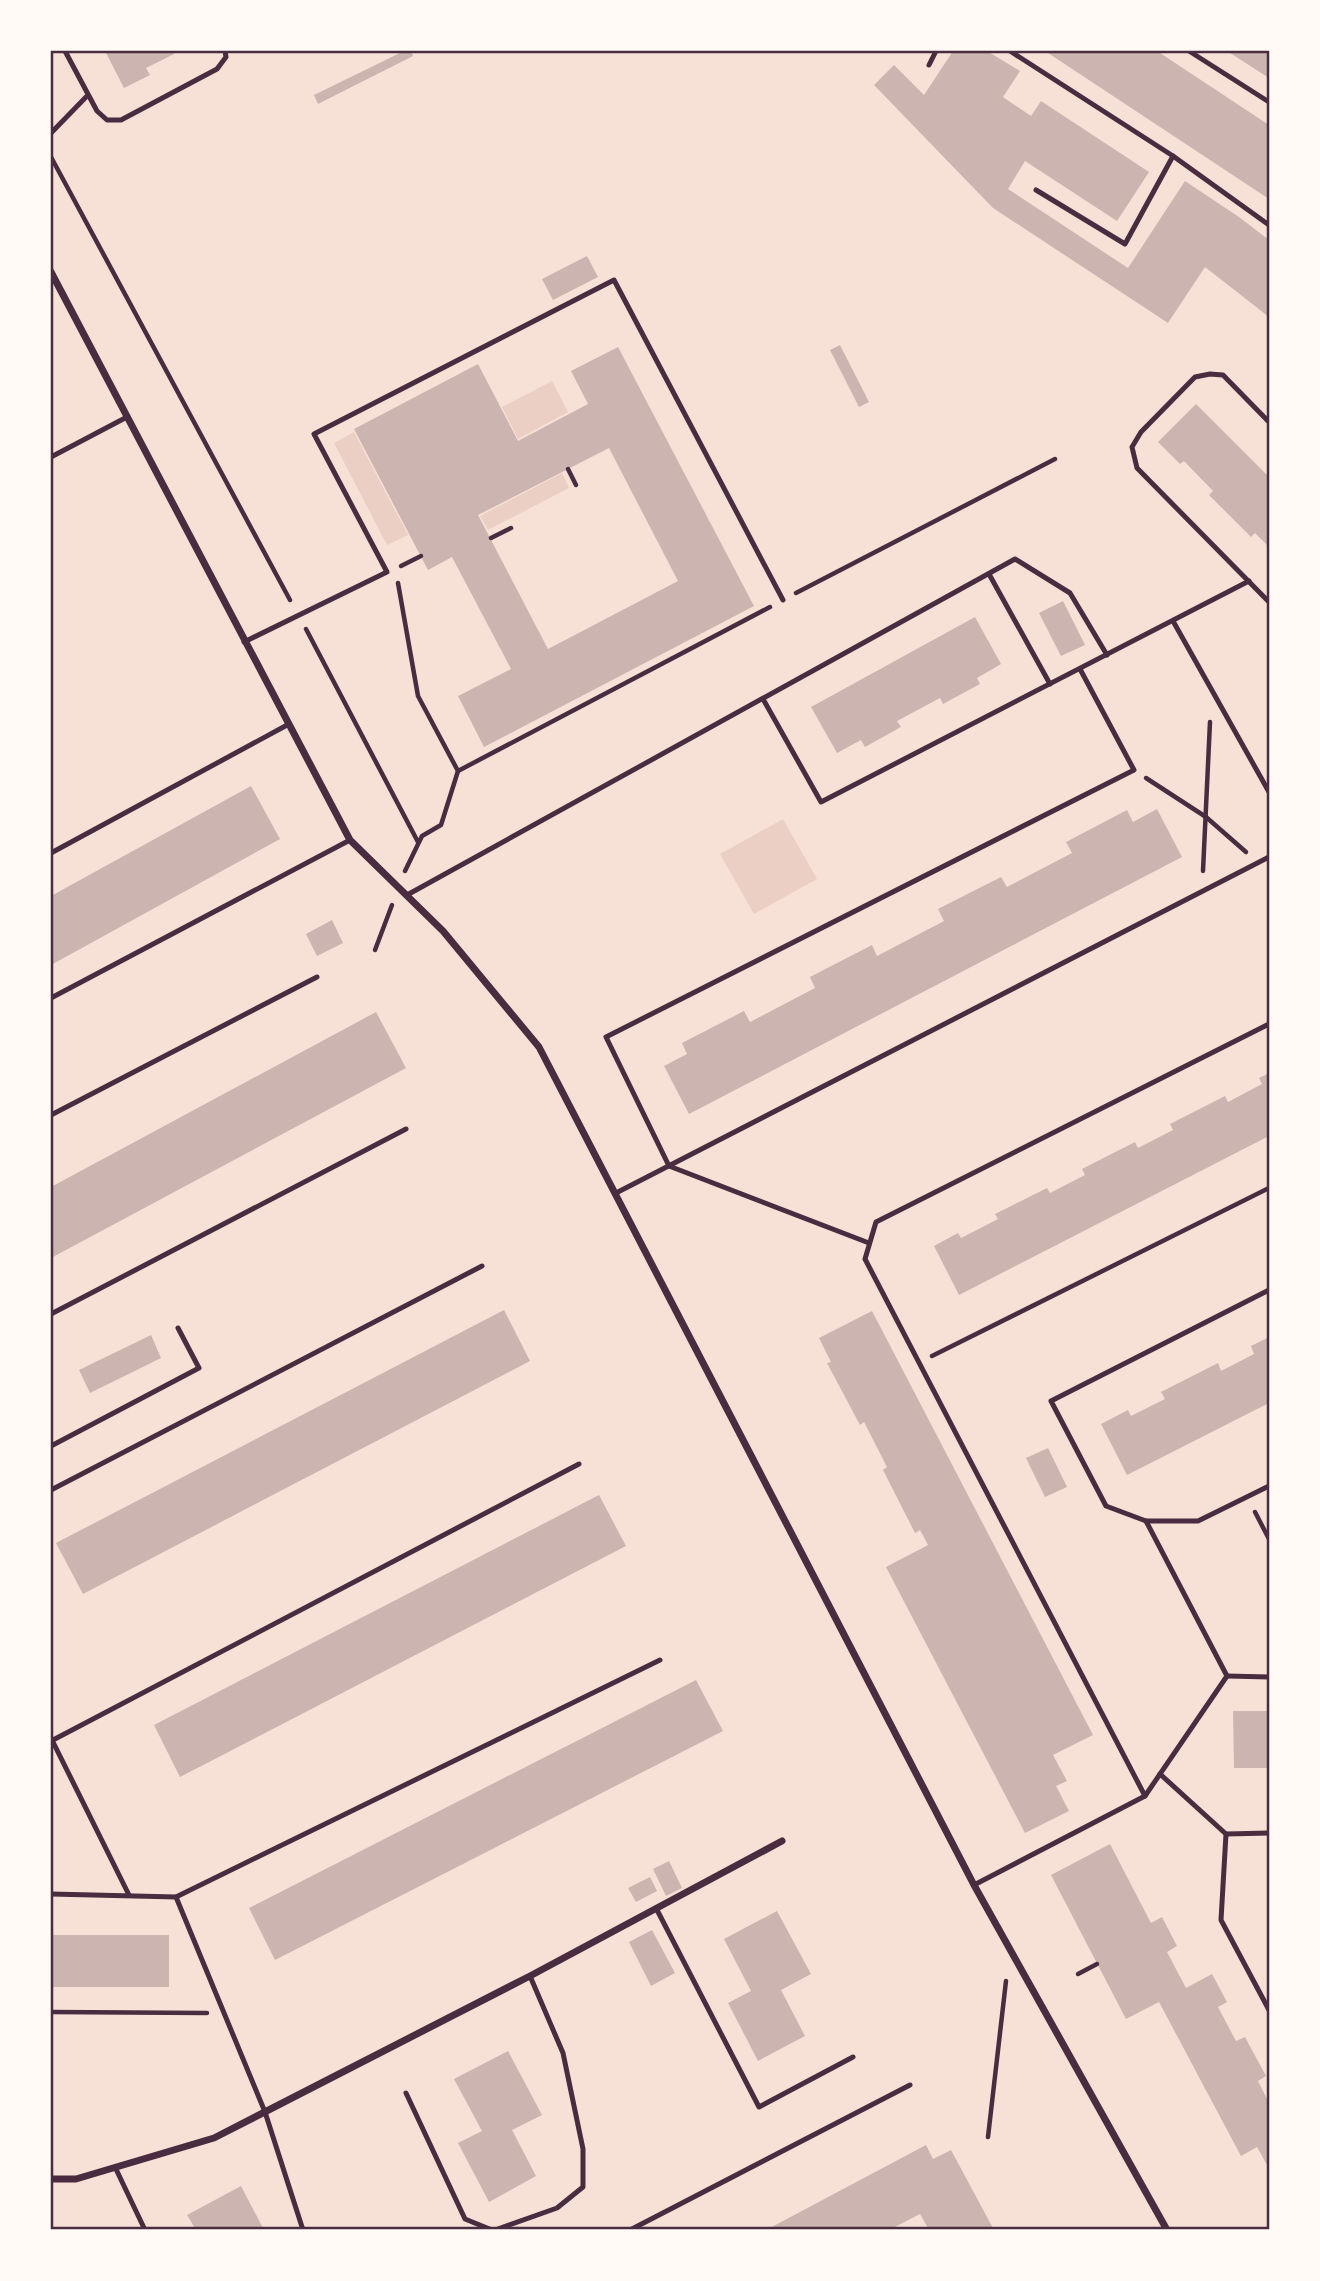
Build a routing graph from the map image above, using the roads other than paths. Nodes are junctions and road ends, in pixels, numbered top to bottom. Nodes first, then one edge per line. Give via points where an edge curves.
1 (65, 51) edge
2 (225, 51) edge
3 (936, 51) edge
4 (1010, 51) edge
5 (1189, 51) edge
6 (929, 65) dead end
7 (88, 95) junction
8 (1269, 102) edge
9 (51, 134) edge
10 (1173, 156) junction
11 (1036, 190) dead end
12 (1269, 225) edge
13 (51, 272) edge
14 (127, 417) junction
15 (1269, 422) edge
16 (51, 457) edge
17 (989, 574) junction
18 (1249, 581) junction
19 (783, 600) road end
20 (1269, 602) edge
21 (1173, 621) junction
22 (244, 642) junction
23 (1107, 655) junction
24 (1080, 668) junction
25 (1050, 684) junction
26 (763, 699) junction
27 (289, 724) junction
28 (1269, 792) edge
29 (350, 840) junction
30 (51, 853) edge
31 (1269, 857) edge
32 (407, 895) junction
33 (317, 977) dead end
34 (51, 998) edge
35 (1269, 1024) edge
36 (51, 1115) edge
37 (406, 1129) dead end
38 (669, 1166) junction
39 (616, 1193) junction
40 (869, 1243) junction
41 (482, 1266) dead end
42 (1269, 1290) edge
43 (51, 1314) edge
44 (178, 1328) dead end
45 (51, 1446) edge
46 (579, 1464) dead end
47 (1269, 1486) edge
48 (51, 1490) edge
49 (1146, 1521) junction
50 (660, 1660) dead end
51 (1227, 1676) junction
52 (1269, 1677) edge
53 (52, 1739) edge
54 (1160, 1774) junction
55 (1145, 1796) junction
56 (1269, 1833) edge
57 (1226, 1834) junction
58 (782, 1841) dead end
59 (974, 1885) junction
60 (51, 1894) edge
61 (129, 1895) junction
62 (176, 1897) junction
63 (656, 1908) junction
64 (530, 1976) junction
65 (1269, 2010) edge
66 (853, 2057) dead end
67 (910, 2085) dead end
68 (406, 2093) dead end
69 (265, 2112) junction
70 (115, 2167) junction
71 (51, 2179) edge
72 (145, 2230) edge
73 (303, 2230) edge
74 (494, 2230) edge
75 (630, 2230) edge
76 (1167, 2230) edge

1 - 7 lane
2 - 7 lane via 217,69 121,120 107,120
3 - 6 lane
4 - 10 lane
5 - 8 lane
7 - 9 lane
10 - 11 lane via 1125,244
10 - 12 lane
13 - 14 street
14 - 16 lane
14 - 22 street
15 - 18 lane via 1223,375 1210,374 1195,377 1132,447 1137,468
17 - 23 lane via 1015,559 1070,593
17 - 25 lane
17 - 26 lane
18 - 20 lane
18 - 21 lane
19 - 22 lane via 614,280 314,434 387,572
21 - 23 lane
21 - 28 lane
22 - 27 street
23 - 24 lane
24 - 25 lane
24 - 38 lane via 1134,770 606,1037
25 - 26 lane via 821,802
26 - 32 lane
27 - 29 street
27 - 30 lane
29 - 32 street
29 - 34 lane
31 - 38 lane
32 - 39 street via 443,930 539,1047
33 - 36 lane
35 - 40 lane via 876,1222
37 - 43 lane
38 - 39 lane
38 - 40 lane
39 - 59 street
40 - 55 lane via 865,1259
41 - 48 lane
42 - 49 lane via 1051,1401 1106,1506
44 - 45 lane via 199,1368
46 - 53 lane
47 - 49 lane via 1198,1521
49 - 51 lane
50 - 62 lane
51 - 52 lane
51 - 54 lane
53 - 61 lane
54 - 55 lane
54 - 57 lane
55 - 59 lane
56 - 57 lane
57 - 65 lane via 1221,1920
58 - 63 street
59 - 76 street
60 - 61 lane
61 - 62 lane
62 - 69 lane
63 - 64 street
63 - 66 lane via 759,2107
64 - 69 street
64 - 74 lane via 563,2053 583,2149 583,2187 557,2207
67 - 75 lane
68 - 74 lane via 465,2219
69 - 70 street via 214,2138
69 - 73 lane
70 - 71 street via 76,2179
70 - 72 lane

